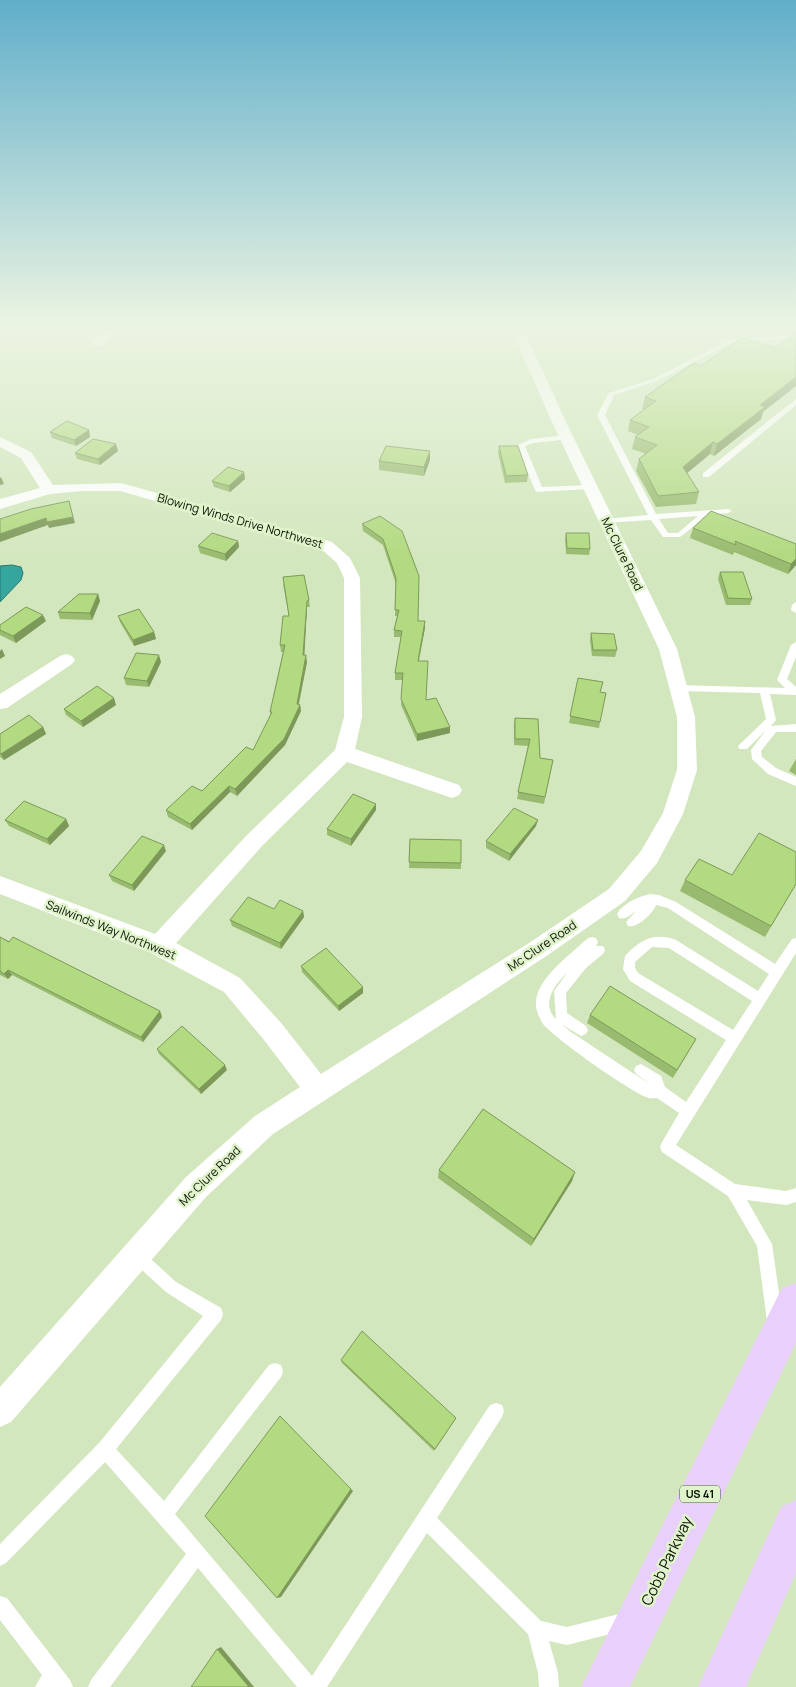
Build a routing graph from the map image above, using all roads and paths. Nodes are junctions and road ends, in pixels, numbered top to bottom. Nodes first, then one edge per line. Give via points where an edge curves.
1 (549, 401) edge
2 (608, 401) edge
3 (796, 401) edge
4 (566, 438) junction
5 (0, 441) edge
6 (706, 475) dead end
7 (590, 488) junction
8 (50, 490) junction
9 (0, 504) edge
10 (728, 511) dead end
11 (706, 513) junction
12 (653, 517) junction
13 (606, 521) junction
14 (796, 605) edge
15 (796, 610) edge
16 (796, 645) edge
17 (66, 660) dead end
18 (796, 672) edge
19 (782, 680) junction
20 (679, 688) junction
21 (764, 690) junction
22 (796, 692) edge
23 (0, 703) edge
24 (796, 728) edge
25 (743, 746) dead end
26 (344, 753) junction
27 (796, 782) edge
28 (452, 790) dead end
29 (0, 885) edge
30 (628, 918) dead end
31 (796, 943) edge
32 (159, 946) junction
33 (777, 972) junction
34 (760, 999) junction
35 (581, 1030) dead end
36 (736, 1039) junction
37 (641, 1070) dead end
38 (318, 1091) junction
39 (659, 1091) junction
40 (688, 1111) junction
41 (733, 1191) junction
42 (796, 1195) edge
43 (136, 1255) junction
44 (796, 1302) edge
45 (777, 1339) junction
46 (275, 1371) dead end
47 (0, 1411) edge
48 (496, 1411) dead end
49 (105, 1449) junction
50 (164, 1515) junction
51 (425, 1519) junction
52 (796, 1522) edge
53 (198, 1553) junction
54 (0, 1557) edge
55 (0, 1605) edge
56 (639, 1618) junction
57 (536, 1629) junction
58 (54, 1683) edge
59 (98, 1687) edge
60 (309, 1687) edge
61 (316, 1687) edge
62 (549, 1687) edge
63 (605, 1687) edge
64 (722, 1687) edge

1 - 4 street, Mc Clure Road
2 - 12 lane via 601,414
3 - 6 lane
4 - 7 street, Mc Clure Road
4 - 7 lane via 531,441 522,445 539,490
5 - 8 street via 26,455
7 - 13 street, Mc Clure Road
8 - 9 street, Blowing Winds Drive Northwest
8 - 26 street, Blowing Winds Drive Northwest via 121,487 326,545 344,561 352,578 354,654 353,717
10 - 11 lane
11 - 12 lane
11 - 12 lane via 680,535 666,535
12 - 13 lane
13 - 20 street, Mc Clure Road via 668,649
14 - 15 lane
16 - 19 lane
17 - 23 street
18 - 19 lane
19 - 22 lane
20 - 21 lane
20 - 38 street, Mc Clure Road via 686,717 687,770 673,814 649,857 617,895
21 - 22 lane
21 - 25 lane via 771,720
24 - 27 lane via 773,729 756,750 757,759 772,771
26 - 28 street
26 - 32 street via 255,840
29 - 32 street, Sailwinds Way Northwest
30 - 33 lane via 650,906 650,900 659,900 672,905
31 - 33 lane
32 - 38 street, Sailwinds Way Northwest via 232,985
33 - 34 lane
34 - 36 lane
34 - 36 lane via 663,941 651,940 629,960 629,969 634,976
35 - 39 lane via 561,1016 560,991 596,946 550,981 542,1002 544,1012 566,1036 635,1084 649,1092
36 - 40 lane
37 - 39 lane via 656,1081
38 - 43 street, Mc Clure Road via 264,1126 196,1187
39 - 40 lane
40 - 41 lane via 668,1147
41 - 42 lane via 786,1198
41 - 45 lane via 764,1244
43 - 47 street, Mc Clure Road
43 - 49 lane via 171,1287 215,1314
44 - 45 main road, Cobb Parkway / US 41
45 - 56 main road, Cobb Parkway / US 41
46 - 50 lane
48 - 51 lane
49 - 50 lane
49 - 54 lane
50 - 53 lane
51 - 57 lane
51 - 61 lane
52 - 64 main road
53 - 59 lane
53 - 60 lane
55 - 58 lane
56 - 57 lane via 567,1636
56 - 63 main road, Cobb Parkway / US 41
57 - 62 lane

